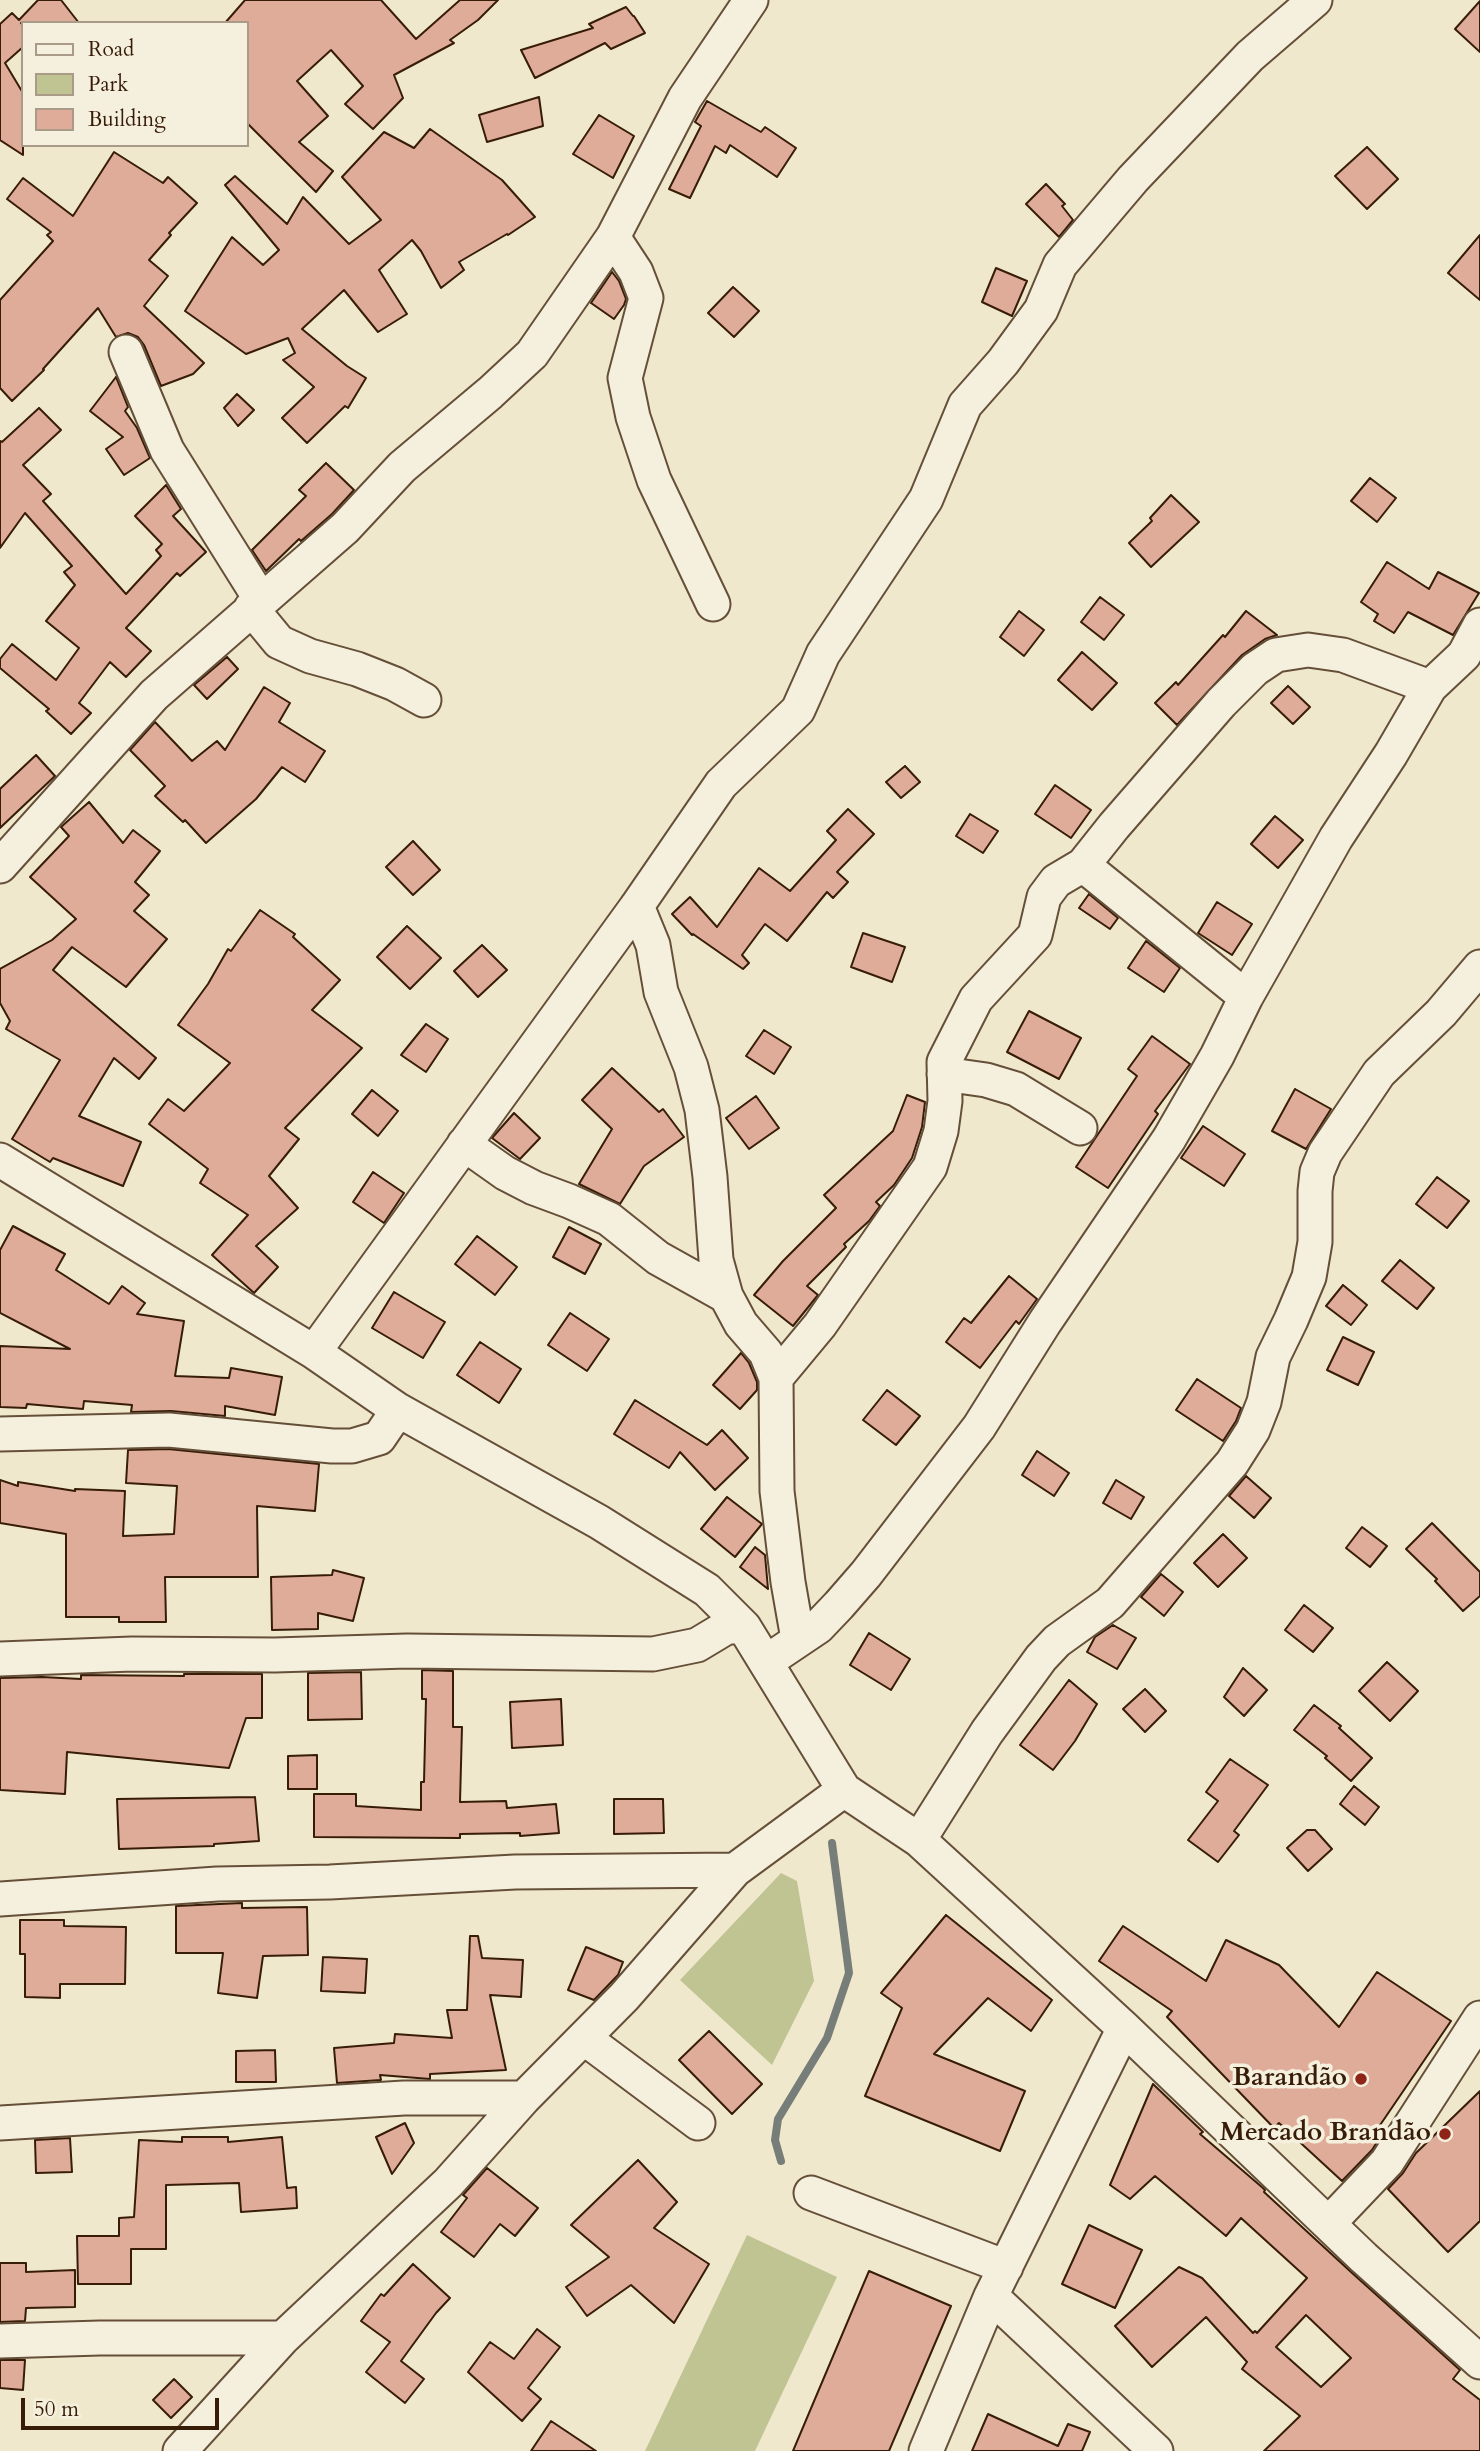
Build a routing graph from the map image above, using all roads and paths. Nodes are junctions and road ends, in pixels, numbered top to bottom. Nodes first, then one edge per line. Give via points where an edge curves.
1 (751, 0) edge
2 (1315, 0) edge
3 (613, 237) junction
4 (126, 352) dead end
5 (256, 604) junction
6 (713, 604) dead end
7 (1480, 625) edge
8 (1430, 687) junction
9 (424, 700) dead end
10 (1083, 865) junction
11 (0, 866) edge
12 (637, 906) junction
13 (1480, 967) edge
14 (1246, 997) junction
15 (944, 1074) junction
16 (1080, 1128) dead end
17 (464, 1144) junction
18 (1, 1163) edge
19 (726, 1296) junction
20 (314, 1352) junction
21 (776, 1377) junction
22 (390, 1422) junction
23 (0, 1434) edge
24 (736, 1627) junction
25 (798, 1639) junction
26 (0, 1659) edge
27 (766, 1662) junction
28 (844, 1790) junction
29 (919, 1840) junction
30 (735, 1870) junction
31 (0, 1899) edge
32 (1480, 2018) edge
33 (1124, 2028) junction
34 (584, 2038) junction
35 (524, 2098) junction
36 (0, 2123) edge
37 (698, 2123) dead end
38 (811, 2193) dead end
39 (1329, 2223) junction
40 (1006, 2267) junction
41 (991, 2296) junction
42 (283, 2338) junction
43 (0, 2341) edge
44 (1480, 2362) edge
45 (180, 2451) edge
46 (926, 2451) edge
47 (1156, 2451) edge

1 - 3 street via 685,98
2 - 12 street via 1241,66 1133,178 1060,265 1041,310 965,405 926,499 823,654 798,710 721,784
3 - 5 street via 532,354 402,467 345,528
3 - 6 street via 636,272 646,298 625,378 633,417 654,480
4 - 5 street via 167,450
5 - 9 street via 279,642 395,684
5 - 11 street via 154,695
7 - 8 street via 1464,655
8 - 10 street via 1343,655 1308,650 1276,655 1222,703
8 - 14 street via 1336,838
10 - 14 street
10 - 15 street via 1056,881 1044,897 1034,935 976,999 947,1052
12 - 17 street
12 - 19 street via 702,1110 716,1260
13 - 29 street via 1380,1073 1325,1153 1314,1191 1315,1242 1309,1277 1273,1357 1253,1430 1232,1463 1110,1602 1041,1658 987,1732
14 - 25 street via 1169,1139 979,1427 866,1574 818,1627
15 - 16 street via 1016,1089
15 - 21 street via 941,1131 930,1167 820,1325
17 - 19 street via 515,1178 609,1219 658,1258
17 - 20 street
18 - 20 street
19 - 21 street via 741,1324 766,1353
20 - 22 street
21 - 25 street via 777,1491
22 - 23 street via 352,1446 169,1430
22 - 24 street via 621,1535 707,1590
24 - 26 street via 697,1645 653,1654 407,1651
24 - 27 street
25 - 27 street
27 - 28 street
28 - 29 street
28 - 30 street
29 - 33 street
30 - 31 street via 515,1872 217,1884
30 - 34 street
32 - 39 street via 1387,2162
33 - 39 street
33 - 40 street
34 - 35 street
34 - 37 street
35 - 36 street via 404,2098
35 - 42 street via 448,2183
38 - 40 street
39 - 44 street
40 - 41 street
41 - 46 street
41 - 47 street
42 - 43 street
42 - 45 street

